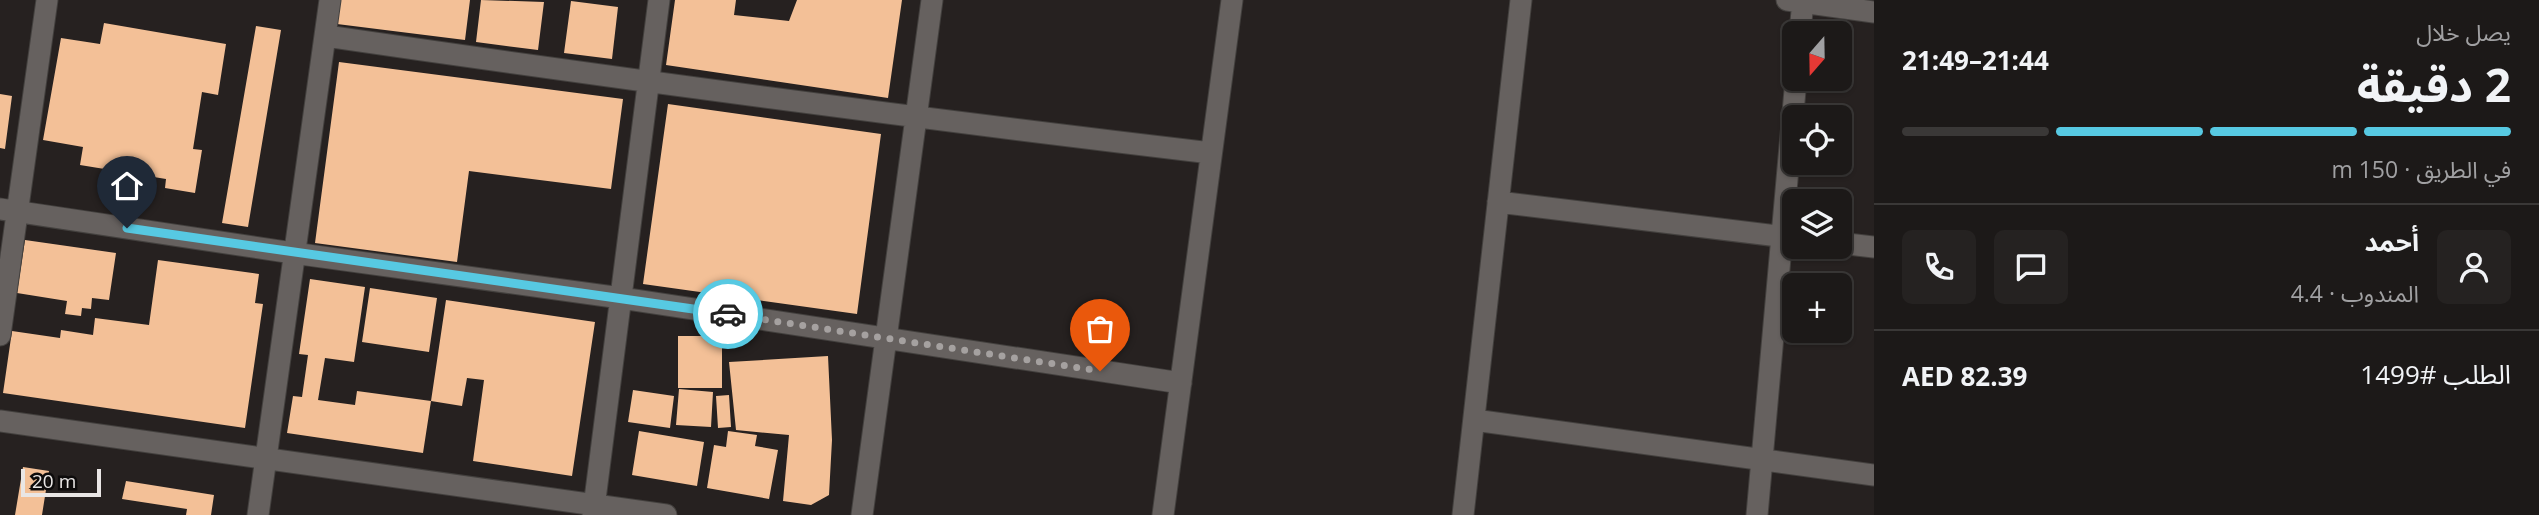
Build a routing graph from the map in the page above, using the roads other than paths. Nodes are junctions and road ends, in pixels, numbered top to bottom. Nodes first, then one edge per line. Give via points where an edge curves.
1 (47, 0) edge
2 (330, 0) edge
3 (659, 0) edge
4 (932, 0) edge
5 (1232, 0) edge
6 (1521, 0) edge
7 (1798, 1) edge
8 (1874, 12) edge
9 (1799, 21) edge
10 (326, 36) junction
11 (648, 83) junction
12 (1795, 91) edge
13 (917, 118) junction
14 (1211, 153) junction
15 (1790, 189) edge
16 (1498, 202) junction
17 (8, 210) edge
18 (1782, 236) edge
19 (1852, 244) edge
20 (1874, 247) edge
21 (293, 254) junction
22 (1785, 259) edge
23 (621, 298) junction
24 (0, 335) edge
25 (886, 338) junction
26 (1181, 383) junction
27 (0, 421) edge
28 (1474, 421) junction
29 (266, 458) junction
30 (1762, 461) junction
31 (1874, 475) edge
32 (593, 509) edge
33 (258, 515) edge
34 (666, 515) edge
35 (862, 515) edge
36 (1163, 515) edge
37 (1463, 515) edge
38 (1757, 515) edge

1 - 17 street
2 - 10 street
3 - 11 street
4 - 13 street
5 - 14 street
6 - 16 street
7 - 8 street
7 - 9 street
10 - 11 street
10 - 21 street
11 - 13 street
11 - 23 street
12 - 15 street
13 - 14 street
13 - 25 street
14 - 26 street
16 - 18 street
16 - 28 street
17 - 21 street
17 - 24 street
19 - 20 street
21 - 23 street
21 - 29 street
22 - 30 street
23 - 25 street
23 - 32 street
25 - 26 street
25 - 35 street
26 - 36 street
27 - 29 street
28 - 30 street
28 - 37 street
29 - 32 street
29 - 33 street
30 - 31 street
30 - 38 street
32 - 34 street

